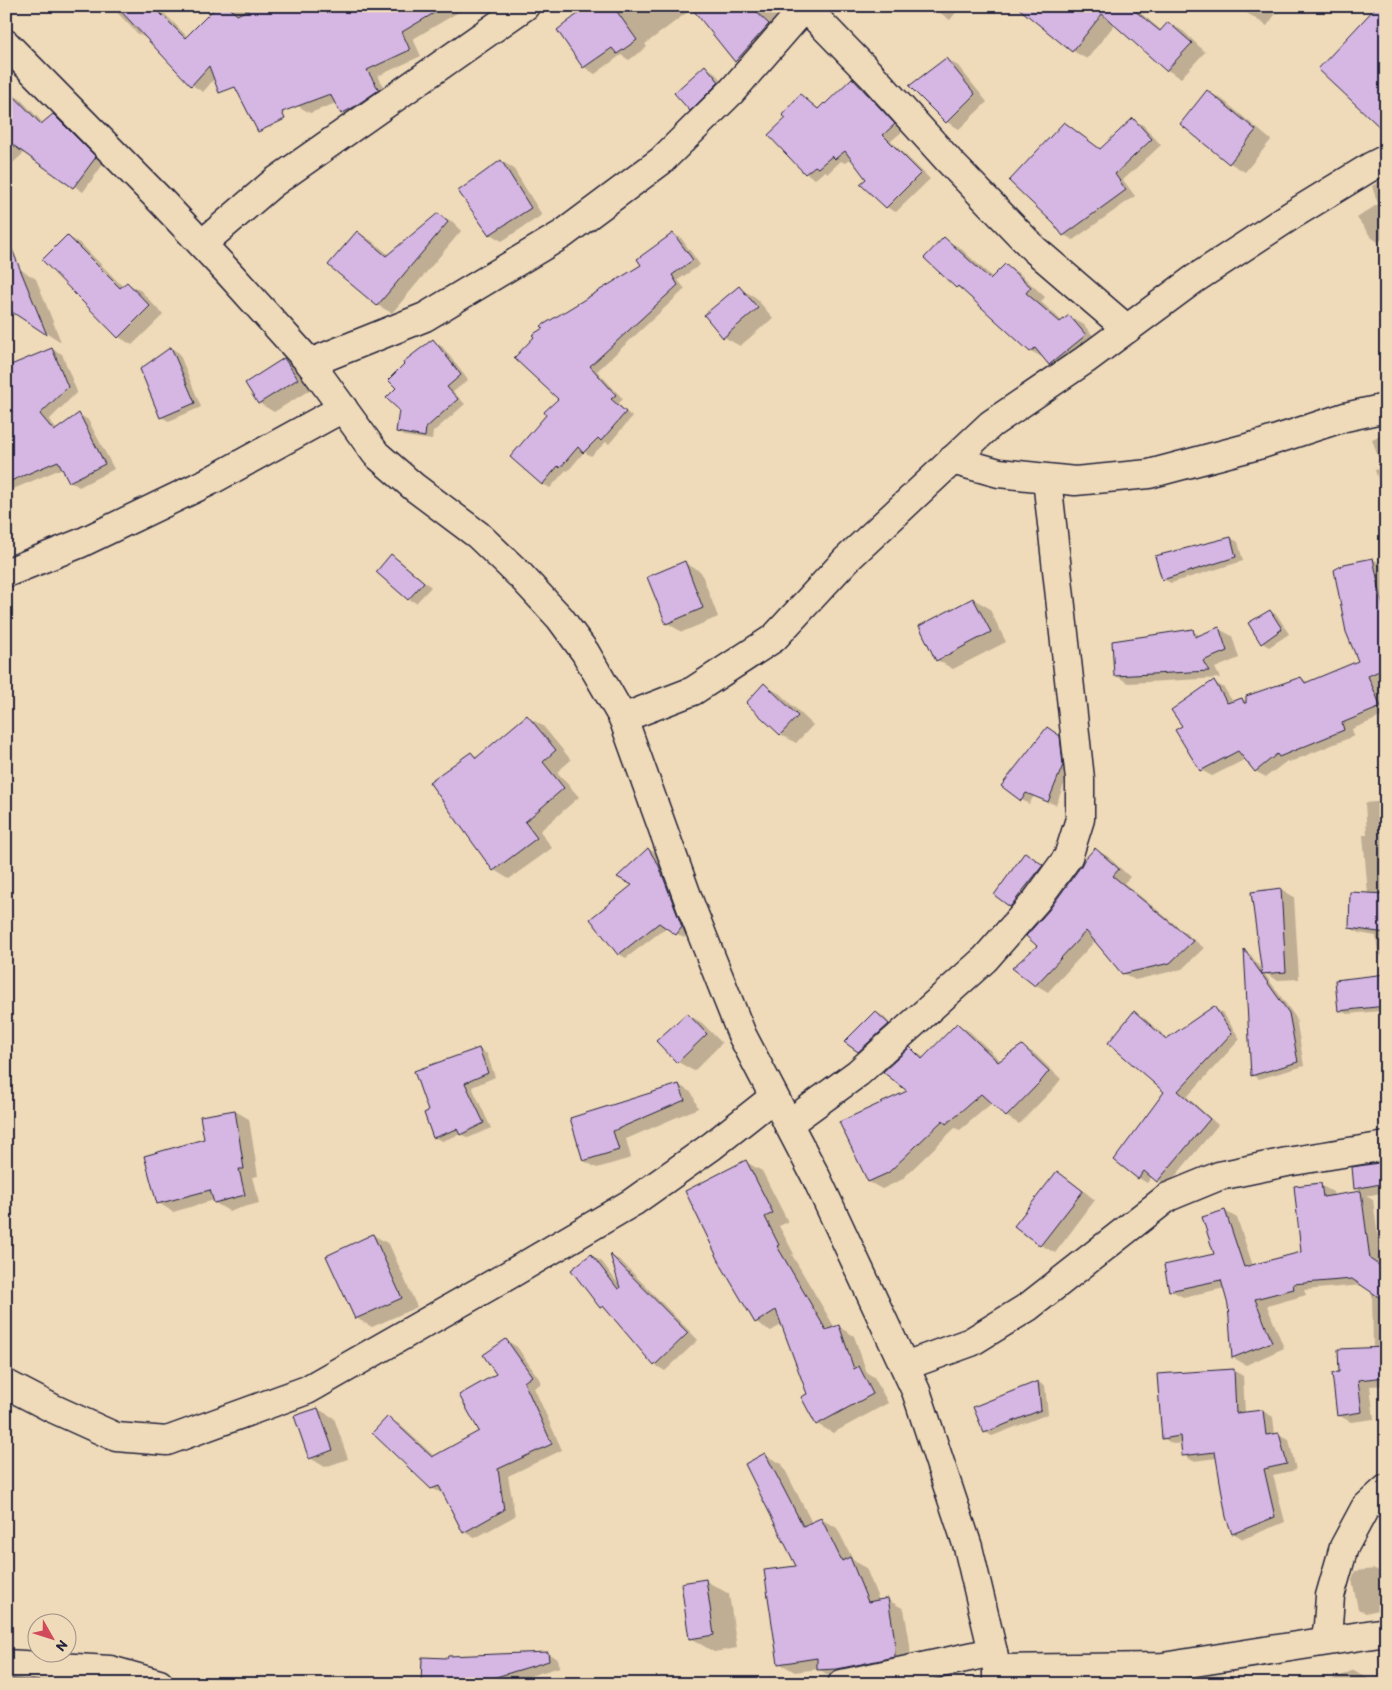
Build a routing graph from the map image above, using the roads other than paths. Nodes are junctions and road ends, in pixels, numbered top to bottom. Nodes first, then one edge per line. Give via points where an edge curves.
1 (525, 6) edge
2 (805, 7) edge
3 (6, 44) edge
4 (1386, 159) edge
5 (202, 244) junction
6 (1127, 329) junction
7 (310, 363) junction
8 (343, 408) junction
9 (1386, 408) edge
10 (952, 460) junction
11 (1047, 479) junction
12 (6, 572) edge
13 (623, 718) junction
14 (774, 1098) junction
15 (788, 1124) junction
16 (1386, 1146) edge
17 (905, 1366) junction
18 (6, 1384) edge
19 (1386, 1489) edge
20 (1386, 1632) edge
21 (1325, 1641) junction
22 (6, 1664) edge
23 (996, 1668) edge
24 (159, 1684) edge
25 (842, 1684) edge

1 - 5 street via 273,183
2 - 6 street via 1034,248
2 - 7 street via 731,92 660,161 564,234 425,317
3 - 5 street
4 - 6 street via 1284,220 1193,280
5 - 7 street
6 - 10 street via 991,424
7 - 8 street
8 - 12 street via 210,481 81,543
8 - 13 street via 376,454 478,535 560,618 585,652
9 - 11 street via 1149,474 1075,482
10 - 11 street via 999,474
10 - 13 street via 846,560 774,638 693,691
11 - 15 street via 1080,780 1080,819 1068,857 1036,901 985,959 858,1073
13 - 14 street via 691,908 742,1034
14 - 15 street
14 - 18 street via 633,1202 298,1394 167,1441 116,1437
15 - 17 street
16 - 17 street via 1219,1176 1168,1197 1028,1308 971,1342
17 - 23 street via 968,1547
19 - 21 street via 1365,1508 1344,1547 1330,1596
20 - 21 street
21 - 23 street via 1163,1667
22 - 24 street via 110,1670
23 - 25 street

